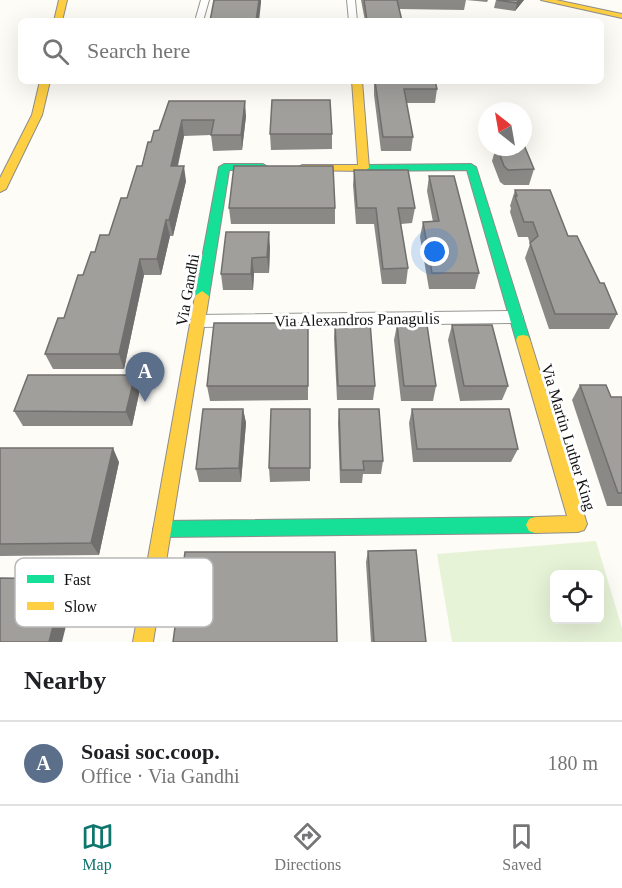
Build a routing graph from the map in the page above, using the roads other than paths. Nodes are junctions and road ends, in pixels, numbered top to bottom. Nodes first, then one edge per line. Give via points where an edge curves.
1 (63, 0) edge
2 (205, 0) edge
3 (351, 0) edge
4 (545, 0) edge
5 (622, 16) edge
6 (59, 18) edge
7 (200, 18) edge
8 (353, 18) edge
9 (44, 84) edge
10 (357, 84) edge
11 (364, 168) junction
12 (0, 189) edge
13 (516, 317) junction
14 (198, 321) junction
15 (162, 529) junction
16 (157, 558) edge
17 (146, 627) edge
18 (143, 642) edge

1 - 6 street
2 - 7 street
3 - 8 street
4 - 5 street
9 - 12 street via 37,115
10 - 11 street
11 - 13 street, Via Martin Luther King via 471,167
11 - 14 street, Via Gandhi via 224,167
13 - 14 street, Via Alexandros Panagulis
13 - 15 street, Via Martin Luther King via 578,524
14 - 15 street, Via Gandhi
15 - 16 street, Via Gandhi
17 - 18 street, Via Gandhi

